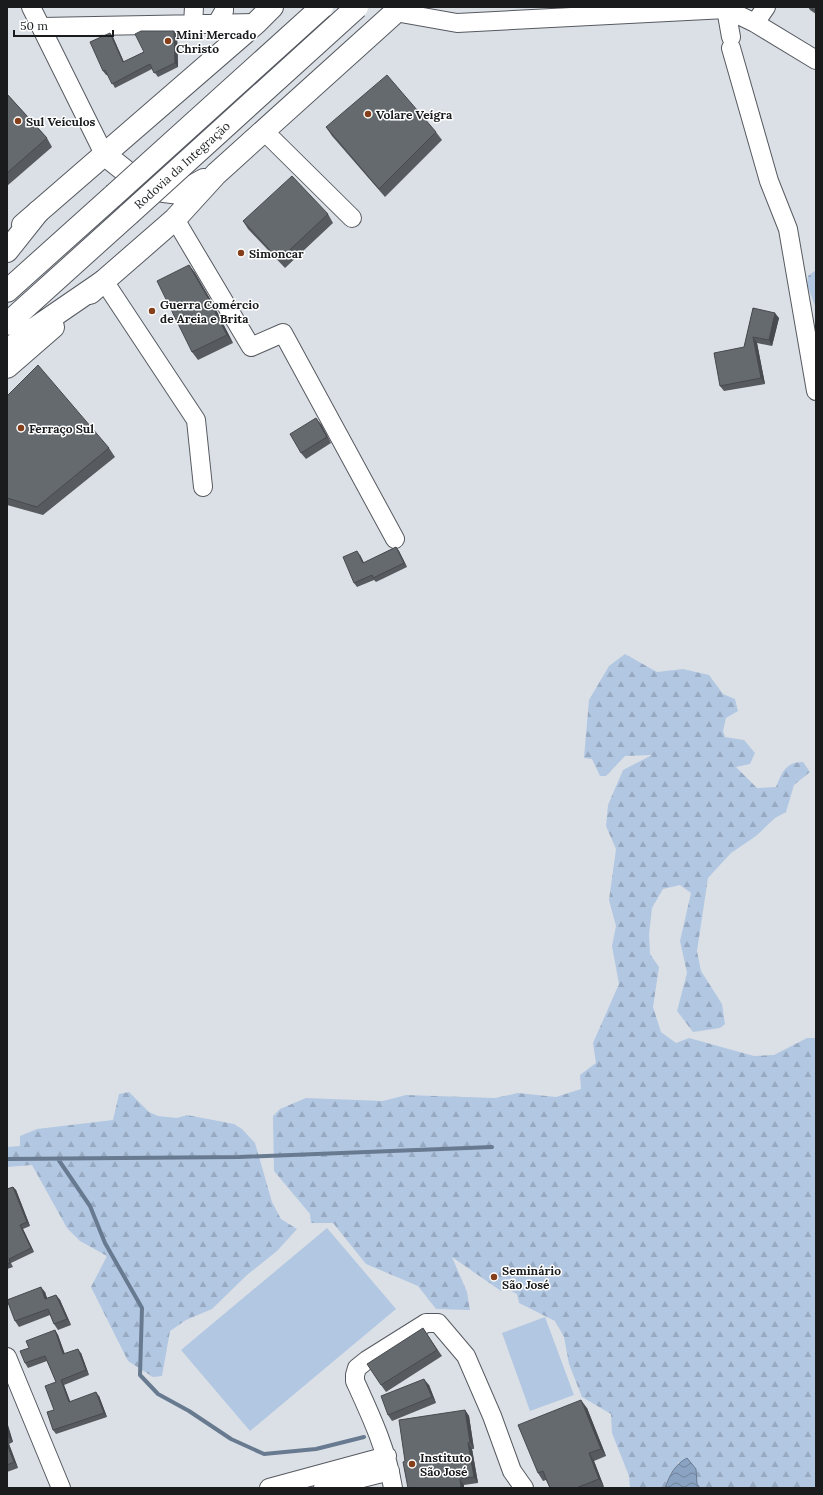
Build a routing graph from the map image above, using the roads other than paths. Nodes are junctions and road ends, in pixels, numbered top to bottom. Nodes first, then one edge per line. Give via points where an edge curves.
1 (31, 7) edge
2 (224, 7) edge
3 (272, 7) edge
4 (322, 7) edge
5 (357, 7) edge
6 (766, 7) edge
7 (398, 9) edge
8 (726, 9) junction
9 (193, 15) edge
10 (256, 23) junction
11 (217, 24) junction
12 (755, 24) junction
13 (41, 27) junction
14 (816, 60) edge
15 (264, 131) junction
16 (104, 154) junction
17 (216, 174) junction
18 (38, 212) junction
19 (352, 218) dead end
20 (175, 219) junction
21 (7, 239) edge
22 (7, 251) edge
23 (104, 281) junction
24 (7, 291) edge
25 (7, 324) edge
26 (7, 351) edge
27 (7, 367) edge
28 (816, 391) edge
29 (203, 487) dead end
30 (395, 539) dead end
31 (7, 1357) edge
32 (390, 1472) edge
33 (61, 1488) edge
34 (269, 1488) edge
35 (323, 1488) edge
36 (524, 1488) edge

1 - 13 street
2 - 11 street
3 - 10 main road
4 - 24 main road, Rodovia da Integração, bridge
5 - 25 main road, Rodovia da Integração, bridge
6 - 12 street
7 - 8 street via 458,23
7 - 15 main road
8 - 12 street
8 - 28 street via 731,42 769,180 788,229
9 - 11 street
9 - 13 street
10 - 11 street
10 - 16 main road
12 - 14 street
13 - 16 street
15 - 17 main road
15 - 19 street
16 - 17 main road via 144,186 164,192 180,193
16 - 18 main road
17 - 20 main road
18 - 21 main road
18 - 22 main road
20 - 23 main road
20 - 30 street via 251,347 283,333
23 - 26 main road via 34,329
23 - 27 main road
23 - 29 street via 196,420
31 - 33 street
32 - 34 street
32 - 35 street
32 - 36 street via 372,1418 355,1381 357,1368 426,1323 438,1323 466,1356 512,1471

